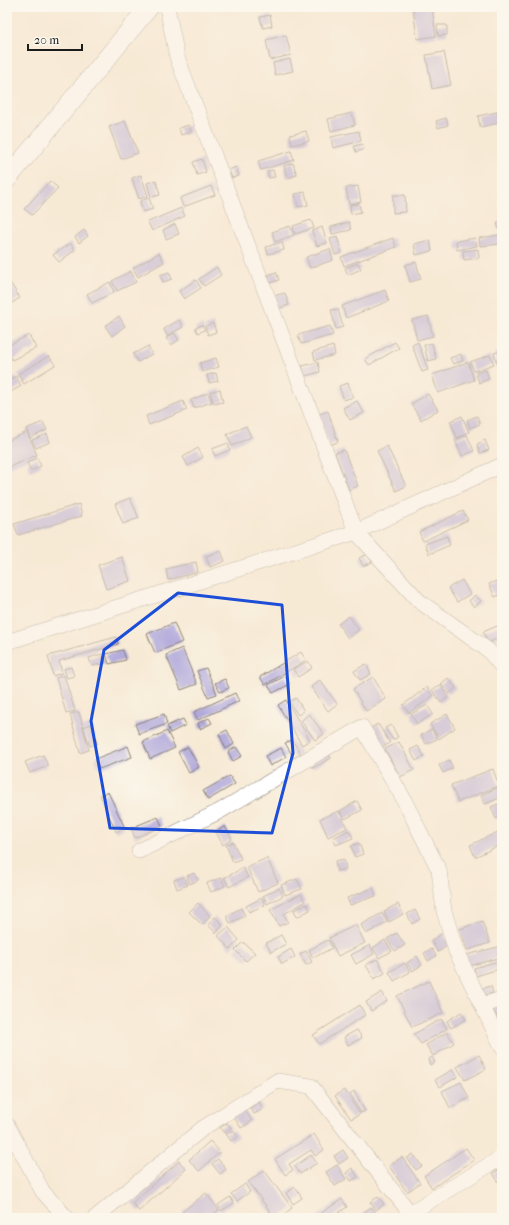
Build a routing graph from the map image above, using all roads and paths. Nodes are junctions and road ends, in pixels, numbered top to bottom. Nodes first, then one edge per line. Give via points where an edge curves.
1 (149, 7) edge
2 (166, 7) edge
3 (7, 179) edge
4 (502, 465) edge
5 (356, 532) junction
6 (7, 642) edge
7 (502, 667) edge
8 (139, 851) dead end
9 (502, 999) edge
10 (483, 1005) junction
11 (502, 1047) edge
12 (7, 1125) edge
13 (502, 1157) edge
14 (412, 1216) edge
15 (67, 1218) edge
16 (95, 1218) edge

1 - 3 street
2 - 5 street via 177,57
4 - 5 street
5 - 6 street
5 - 7 street via 419,601 488,650
8 - 10 street via 220,811 362,727 402,796 439,870 444,911 456,952
9 - 10 street
10 - 11 street
12 - 15 street via 43,1192
13 - 14 street
14 - 16 street via 311,1086 276,1081 203,1128

